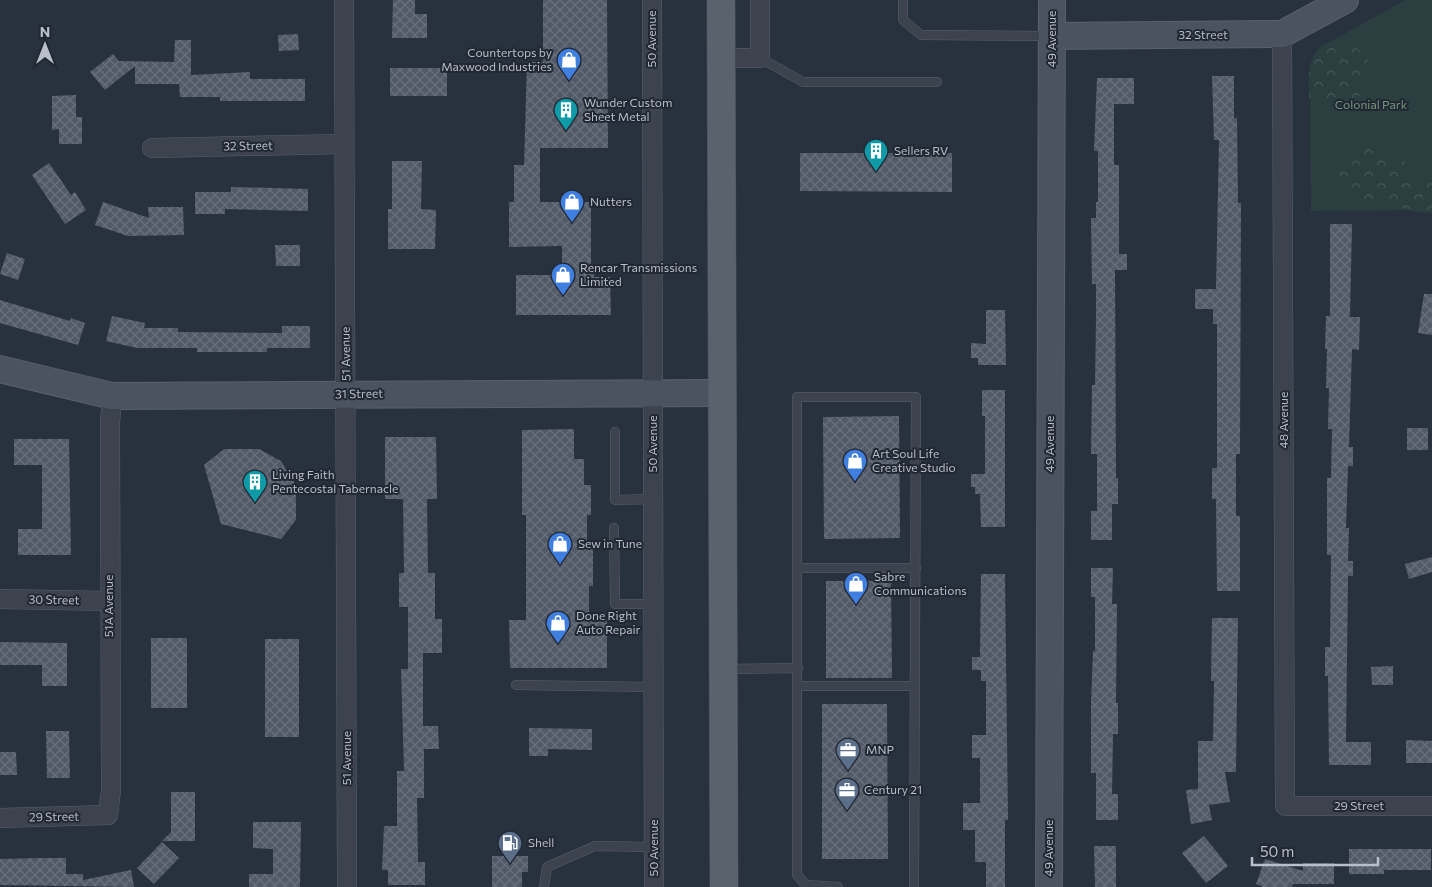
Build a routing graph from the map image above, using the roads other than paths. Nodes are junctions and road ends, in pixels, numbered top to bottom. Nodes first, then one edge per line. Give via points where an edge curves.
1 (344, 0) edge
2 (652, 0) edge
3 (721, 0) edge
4 (760, 0) edge
5 (903, 0) edge
6 (1052, 0) edge
7 (1345, 0) edge
8 (1282, 34) junction
9 (1052, 36) junction
10 (721, 58) junction
11 (760, 58) junction
12 (936, 82) dead end
13 (344, 144) junction
14 (152, 148) dead end
15 (0, 368) edge
16 (653, 393) junction
17 (722, 393) junction
18 (347, 394) junction
19 (112, 396) junction
20 (615, 432) dead end
21 (653, 499) junction
22 (614, 528) dead end
23 (797, 568) junction
24 (916, 568) junction
25 (0, 599) edge
26 (109, 600) junction
27 (654, 604) junction
28 (798, 668) junction
29 (723, 669) junction
30 (516, 685) dead end
31 (798, 686) junction
32 (915, 686) junction
33 (654, 687) junction
34 (1286, 806) joint
35 (1432, 806) edge
36 (108, 815) joint
37 (0, 818) edge
38 (654, 847) junction
39 (347, 887) edge
40 (544, 887) edge
41 (654, 887) edge
42 (724, 887) edge
43 (838, 887) edge
44 (914, 887) edge
45 (1049, 887) edge

1 - 13 street, 51 Avenue
2 - 16 street, 50 Avenue
3 - 10 main road
4 - 11 street
5 - 9 lane via 903,20 921,35
6 - 9 street, 49 Avenue
7 - 8 street, 32 Street
8 - 9 street, 32 Street
8 - 34 street, 48 Avenue
9 - 45 street, 49 Avenue
10 - 11 street
10 - 17 main road
11 - 12 lane via 803,82
13 - 14 street, 32 Street
13 - 18 street, 51 Avenue
15 - 19 street, 31 Street
16 - 17 street, 31 Street
16 - 18 street, 31 Street
16 - 21 street, 50 Avenue
17 - 29 main road
18 - 19 street, 31 Street
18 - 39 street, 51 Avenue
19 - 26 street, 51A Avenue
20 - 21 lane via 615,500
21 - 27 street, 50 Avenue
22 - 27 lane via 615,604
23 - 24 lane
23 - 24 lane via 797,397 916,397
23 - 28 lane
24 - 32 lane
25 - 26 street, 30 Street
26 - 36 street, 51A Avenue via 111,790
27 - 33 street, 50 Avenue
28 - 29 lane
28 - 31 lane
29 - 42 main road
30 - 33 lane
31 - 32 lane
31 - 43 lane via 797,875 806,885
32 - 44 lane
33 - 38 street, 50 Avenue
34 - 35 street, 29 Street
36 - 37 street, 29 Street
38 - 40 lane via 595,846 547,867
38 - 41 street, 50 Avenue

